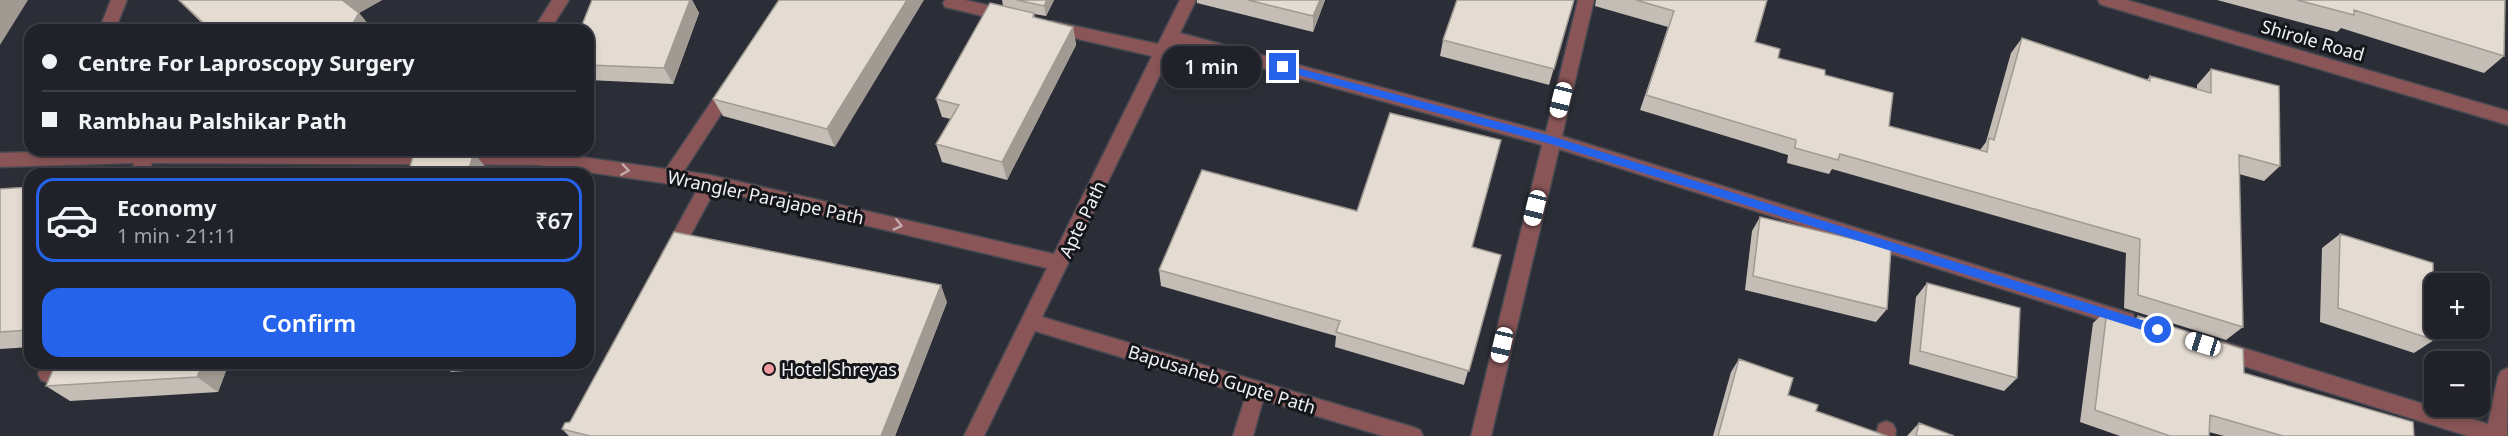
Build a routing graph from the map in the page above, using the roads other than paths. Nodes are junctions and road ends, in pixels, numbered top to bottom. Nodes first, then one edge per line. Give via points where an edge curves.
1 (119, 0) edge
2 (561, 0) edge
3 (1188, 0) edge
4 (1586, 0) edge
5 (2106, 0) edge
6 (951, 3) dead end
7 (1018, 19) edge
8 (109, 24) edge
9 (545, 24) edge
10 (1041, 24) edge
11 (1168, 45) junction
12 (742, 71) edge
13 (2508, 118) edge
14 (1551, 140) junction
15 (38, 156) edge
16 (146, 156) joint
17 (464, 156) edge
18 (506, 156) edge
19 (0, 160) edge
20 (416, 166) edge
21 (141, 168) edge
22 (671, 176) junction
23 (710, 182) junction
24 (1060, 263) junction
25 (664, 267) edge
26 (1032, 322) junction
27 (2143, 325) edge
28 (2200, 343) edge
29 (2508, 377) edge
30 (1257, 389) junction
31 (974, 436) edge
32 (1243, 436) edge
33 (1413, 436) edge
34 (1481, 436) edge
35 (2496, 436) edge

1 - 8 street
2 - 9 street
3 - 11 street, Apte Path
4 - 14 street
5 - 13 street, Shirole Road
6 - 7 street
10 - 11 street
11 - 14 street
11 - 24 street, Apte Path
12 - 22 street
14 - 27 street
14 - 34 street
15 - 19 street, Wrangler Parajape Path
16 - 20 street, Wrangler Parajape Path
16 - 21 street
17 - 20 street, Wrangler Parajape Path
18 -> 22 street, Wrangler Parajape Path
22 - 23 street, Wrangler Parajape Path
23 -> 24 street, Wrangler Parajape Path
23 - 25 street
24 - 26 street, Apte Path
26 - 30 street, Bapusaheb Gupte Path
26 - 31 street, Apte Path
28 - 35 street
29 - 35 street
30 - 32 street
30 - 33 street, Bapusaheb Gupte Path

